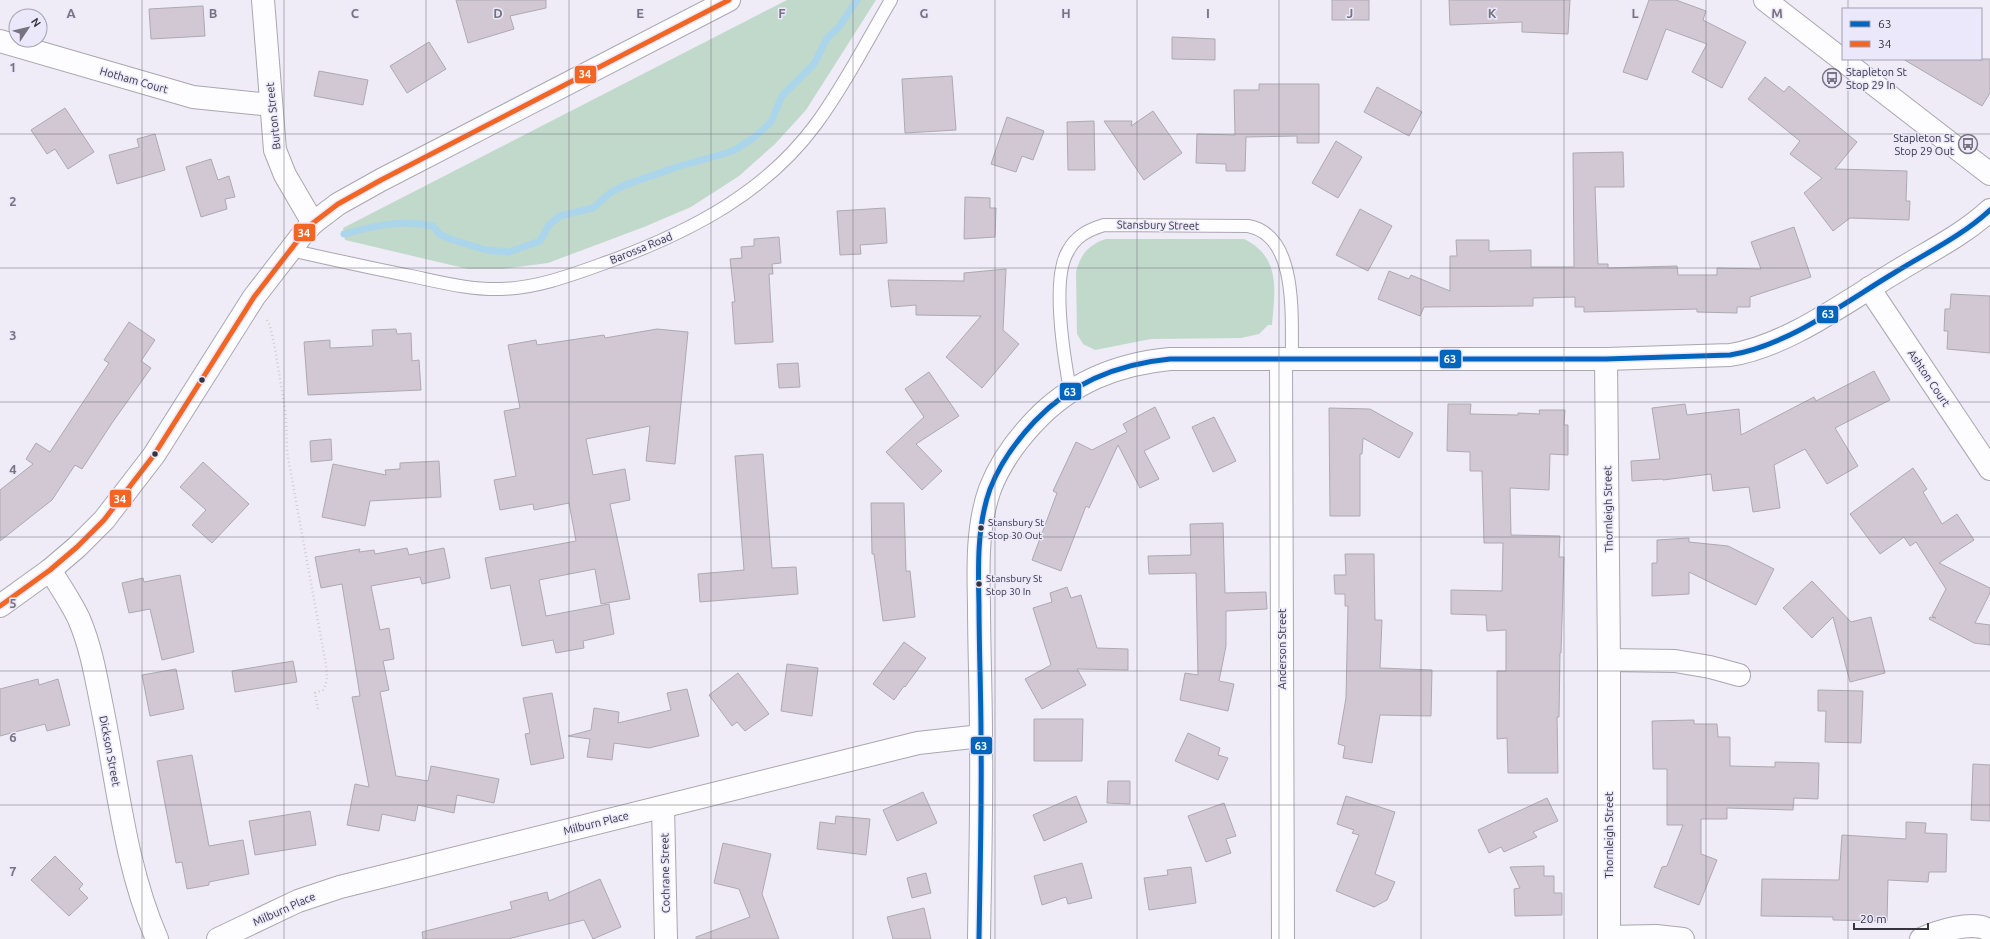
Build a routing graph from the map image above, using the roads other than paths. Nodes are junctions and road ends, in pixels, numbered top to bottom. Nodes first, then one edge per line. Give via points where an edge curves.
1 (263, 0) edge
2 (729, 0) edge
3 (891, 0) edge
4 (1765, 0) edge
5 (0, 41) edge
6 (1842, 60) edge
7 (1843, 60) edge
8 (271, 104) junction
9 (1990, 174) edge
10 (1990, 210) edge
11 (313, 223) junction
12 (290, 250) junction
13 (1869, 288) junction
14 (1287, 359) junction
15 (1606, 359) junction
16 (1070, 390) junction
17 (1990, 468) edge
18 (50, 570) junction
19 (0, 606) edge
20 (1609, 660) junction
21 (1739, 675) dead end
22 (981, 736) junction
23 (663, 806) junction
24 (1989, 928) edge
25 (1609, 938) edge
26 (157, 939) edge
27 (218, 939) edge
28 (666, 939) edge
29 (979, 939) edge
30 (1284, 939) edge
31 (1683, 939) edge
32 (1921, 939) edge

1 - 8 street, Burton Street
2 - 11 street via 381,180 338,204
3 - 12 lane, Barossa Road via 828,106 796,148 743,196 690,228 644,248 554,281 500,290 456,286
4 - 6 street
5 - 8 street, Hotham Court via 193,97
7 - 9 street
8 - 11 street, Burton Street via 275,150 285,175
10 - 13 street via 1960,233
11 - 12 street
12 - 18 street via 254,297 154,455 131,486 104,520
13 - 15 street via 1785,338 1747,352 1730,355
13 - 17 street, Ashton Court
14 - 15 street
14 - 16 street via 1152,361 1126,366
14 - 16 lane, Stansbury Street via 1289,281 1282,257 1272,238 1265,232 1248,226 1104,225 1083,233 1074,241 1061,265 1062,345
14 - 30 street, Anderson Street
15 - 20 street, Thornleigh Street
16 - 22 street via 1047,408 1025,432 1005,458 990,490 979,552
18 - 19 street
18 - 26 street, Dickson Street via 79,619 88,642 110,745 130,861 146,914
20 - 21 street via 1675,661
20 - 25 street, Thornleigh Street
22 - 23 street, Milburn Place via 918,742
22 - 29 street
23 - 27 street, Milburn Place via 326,891
23 - 28 street, Cochrane Street
24 - 32 street via 1976,926 1949,929
25 - 31 street via 1656,936

